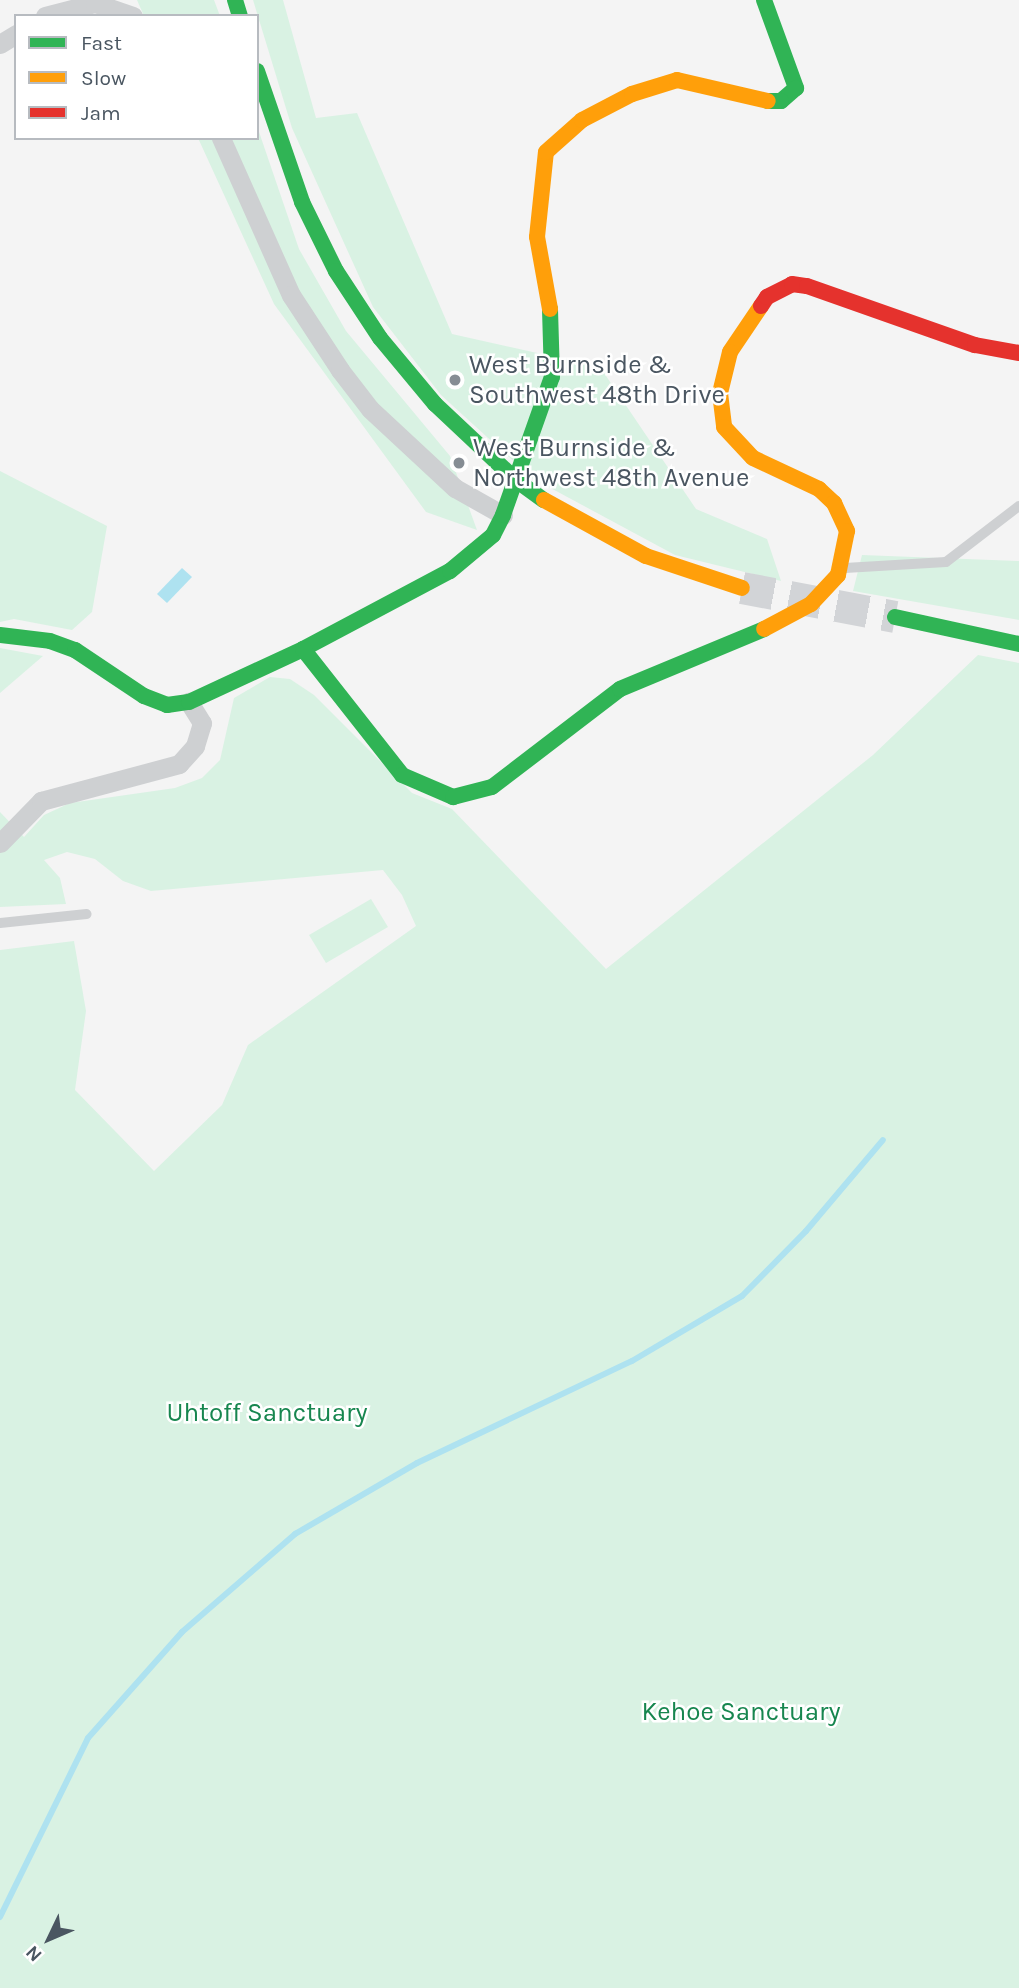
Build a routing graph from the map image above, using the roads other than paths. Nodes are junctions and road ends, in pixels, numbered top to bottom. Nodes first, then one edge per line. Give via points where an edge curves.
1 (764, 0) edge
2 (54, 14) edge
3 (127, 14) edge
4 (259, 77) edge
5 (222, 140) edge
6 (1019, 353) edge
7 (516, 480) junction
8 (1019, 506) edge
9 (503, 515) junction
10 (841, 568) junction
11 (742, 587) tunnel mouth
12 (895, 617) tunnel mouth
13 (0, 635) edge
14 (1019, 644) edge
15 (303, 649) junction
16 (189, 702) junction
17 (0, 843) edge
18 (87, 914) dead end
19 (0, 923) edge

1 - 7 street via 796,88 781,101 753,101 677,80 632,94 582,120 546,152 537,237 554,330 552,377
2 - 3 street via 96,3
4 - 7 street via 302,202 336,271 410,376
5 - 9 street via 291,295 340,370 370,409 454,488
6 - 10 street via 975,345 807,285 778,290 757,306 730,352 720,393 724,428 753,458 819,489 834,503 847,531
7 - 9 street
7 - 11 street via 617,542 673,567
8 - 10 lane via 946,562
9 - 15 street via 492,535 450,571
10 - 15 street via 830,588 811,604 731,645 642,677 492,787 472,795 436,793 402,775
12 - 14 street
13 - 16 street via 50,641 75,650 144,696 167,705
15 - 16 street
16 - 17 street via 202,723 195,746 178,764 52,796
18 - 19 lane

